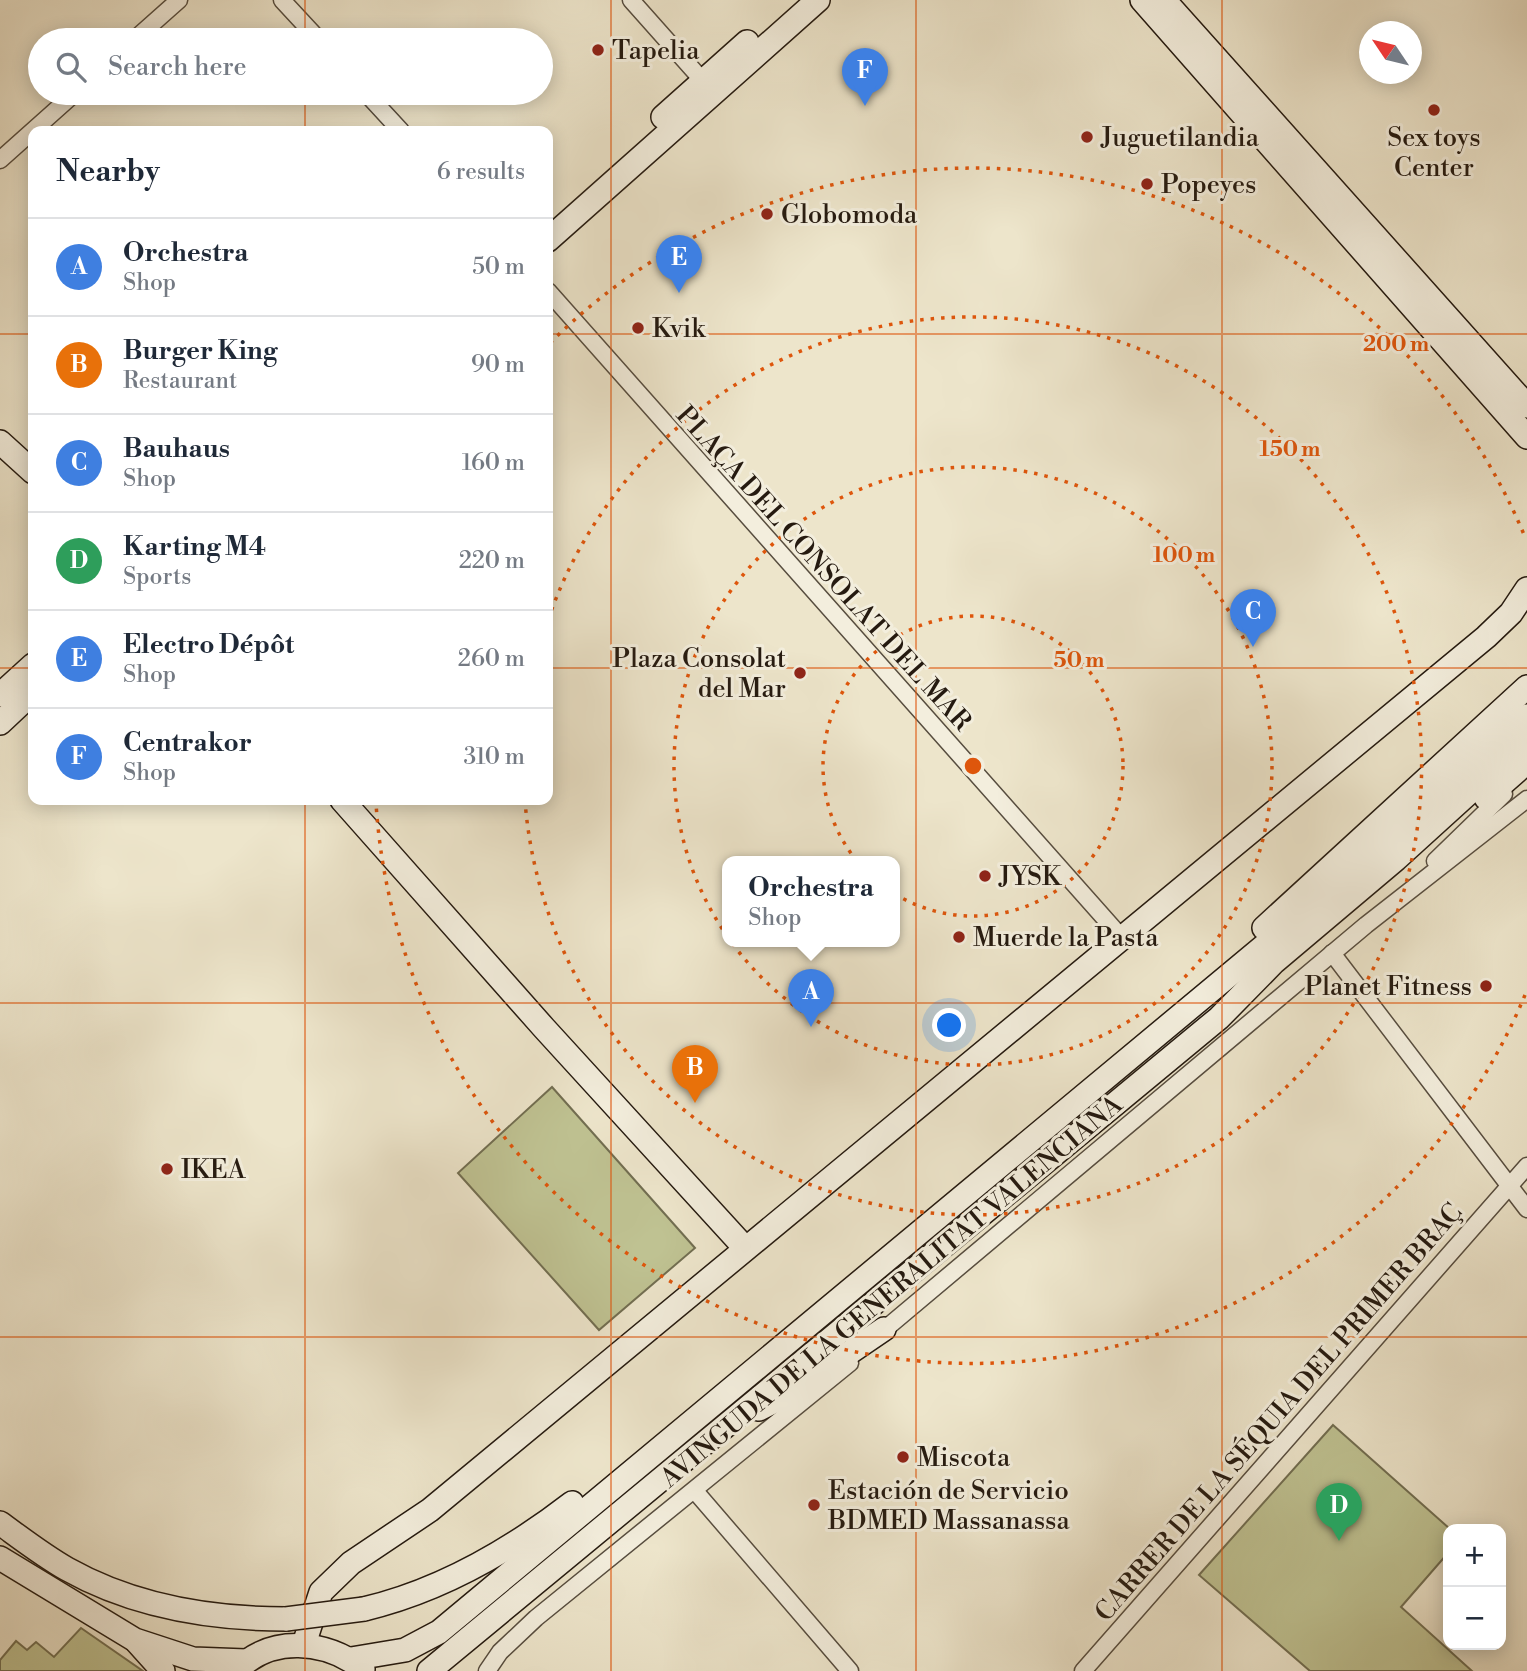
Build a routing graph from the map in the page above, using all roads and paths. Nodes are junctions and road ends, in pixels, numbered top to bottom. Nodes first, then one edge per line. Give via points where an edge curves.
1 (179, 0) edge
2 (282, 0) edge
3 (631, 0) edge
4 (794, 0) edge
5 (818, 0) edge
6 (1142, 0) edge
7 (1164, 0) edge
8 (148, 28) edge
9 (308, 28) edge
10 (703, 81) junction
11 (62, 105) edge
12 (377, 105) edge
13 (38, 126) edge
14 (396, 126) edge
15 (28, 135) edge
16 (0, 160) edge
17 (553, 215) edge
18 (553, 236) edge
19 (553, 297) edge
20 (1527, 406) edge
21 (1527, 436) edge
22 (0, 442) edge
23 (28, 467) edge
24 (1527, 589) edge
25 (28, 670) edge
26 (1527, 687) edge
27 (0, 695) edge
28 (28, 697) edge
29 (1527, 716) edge
30 (0, 723) edge
31 (1527, 740) edge
32 (1527, 762) edge
33 (1527, 770) edge
34 (1527, 799) edge
35 (346, 805) edge
36 (1366, 925) junction
37 (1122, 938) junction
38 (1332, 953) junction
39 (1203, 996) junction
40 (1219, 1018) junction
41 (1527, 1166) edge
42 (1509, 1185) junction
43 (1527, 1209) edge
44 (745, 1248) junction
45 (884, 1329) junction
46 (710, 1422) junction
47 (695, 1492) junction
48 (0, 1523) edge
49 (0, 1558) edge
50 (135, 1640) junction
51 (304, 1644) junction
52 (358, 1665) edge
53 (241, 1666) edge
54 (163, 1671) edge
55 (429, 1671) edge
56 (487, 1671) edge
57 (850, 1671) edge
58 (1083, 1671) edge

1 - 8 street
2 - 9 street
3 - 10 street
4 - 10 street
5 - 18 street
6 - 21 street
7 - 20 street
10 - 17 street
11 - 13 street
12 - 14 street
15 - 16 street
19 - 37 street, PLAÇA DEL CONSOLAT DEL MAR
22 - 23 street
24 - 37 street via 1486,637
25 - 27 street
26 - 39 street via 1272,919
28 - 30 street
29 - 39 street via 1382,848
31 - 40 street via 1274,962
32 - 40 street via 1357,910
33 - 36 street
34 - 36 street
35 - 44 street
36 - 38 street, AVINGUDA DE LA GENERALITAT VALENCIANA
37 - 44 street
38 - 42 street
38 - 45 street, AVINGUDA DE LA GENERALITAT VALENCIANA
39 - 46 street
40 - 46 street via 1061,1148
41 - 42 street, CARRER DE LA SÉQUIA DEL PRIMER BRAÇ
42 - 43 street
42 - 58 street, CARRER DE LA SÉQUIA DEL PRIMER BRAÇ
44 - 51 street via 430,1510 351,1563 321,1592
45 - 46 street via 790,1393
45 - 47 street, AVINGUDA DE LA GENERALITAT VALENCIANA
46 - 48 street, bridge via 630,1456 533,1533 482,1563 364,1609 286,1619 199,1613 130,1595 68,1569
46 - 52 street via 439,1632 405,1650
46 - 55 street
47 - 56 street, AVINGUDA DE LA GENERALITAT VALENCIANA via 654,1520 536,1618
47 - 57 street
49 - 50 street
50 - 53 street via 193,1659
50 - 54 street
51 - 52 street via 328,1649
51 - 53 street via 273,1648

